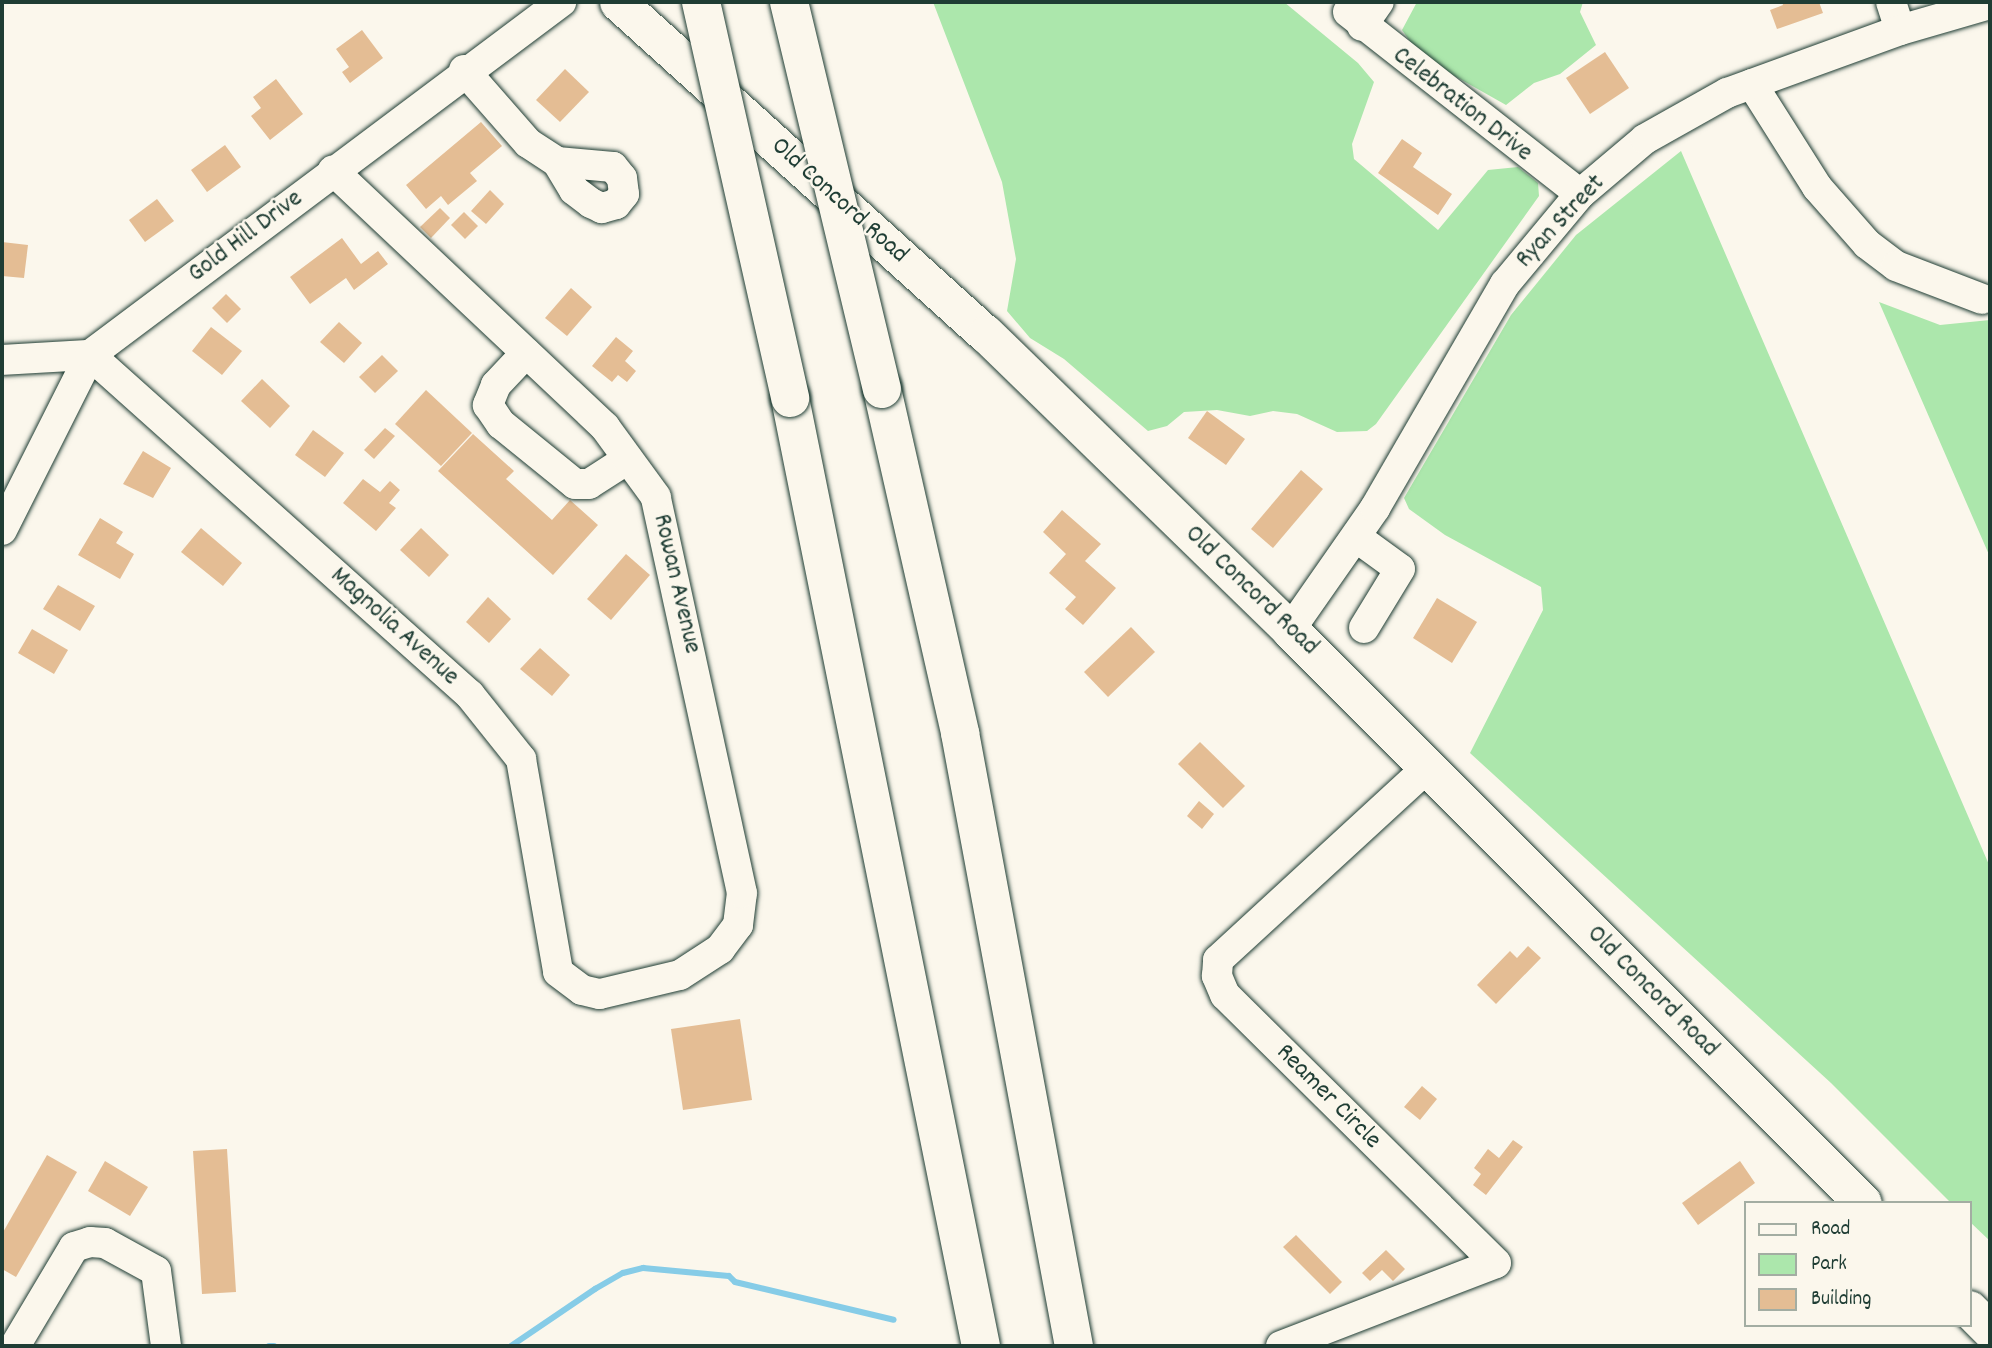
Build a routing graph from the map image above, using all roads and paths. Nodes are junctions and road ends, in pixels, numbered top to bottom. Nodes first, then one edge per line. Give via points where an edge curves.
1 (561, 2) edge
2 (618, 2) edge
3 (701, 2) edge
4 (789, 2) edge
5 (1379, 2) edge
6 (1990, 4) edge
7 (1895, 16) edge
8 (464, 70) junction
9 (1752, 84) junction
10 (557, 162) dead end
11 (333, 171) junction
12 (1580, 194) junction
13 (1982, 299) dead end
14 (526, 353) junction
15 (90, 355) junction
16 (2, 360) edge
17 (628, 459) junction
18 (2, 530) edge
19 (1356, 537) junction
20 (1364, 628) dead end
21 (1290, 630) junction
22 (1429, 767) junction
23 (564, 977) joint
24 (1861, 1201) edge
25 (1971, 1311) edge
26 (1990, 1330) edge
27 (15, 1346) edge
28 (166, 1346) edge
29 (981, 1346) edge
30 (1074, 1346) edge
31 (1281, 1346) edge

1 - 8 street, Gold Hill Drive
2 - 21 main road, Old Concord Road via 986,334
3 - 29 highway, bridge via 790,398
4 - 30 highway, bridge via 960,733
5 - 12 street, Celebration Drive via 1354,19
6 - 7 street, Ryan Street
7 - 9 street, Ryan Street
8 - 10 street via 528,142
8 - 11 street, Gold Hill Drive
9 - 12 street, Ryan Street via 1645,139
9 - 13 street via 1817,187 1867,244 1896,266
11 - 14 street, Rowan Avenue
11 - 15 street, Gold Hill Drive
12 - 19 street, Ryan Street via 1505,284
14 - 17 street, Rowan Avenue via 605,428
14 - 17 street via 496,385 488,405 501,424 575,484 589,484
15 - 16 street
15 - 18 street, Gold Hill Drive
15 - 23 street, Magnolia Avenue via 470,695 521,759 537,832 547,923 558,972
17 - 23 street, Rowan Avenue via 656,497 742,893 738,925 720,949 680,975 600,994 582,990
19 - 20 street via 1400,569
19 - 21 street, Ryan Street
21 - 22 main road, Old Concord Road
22 - 24 main road, Old Concord Road
22 - 31 street, Reamer Circle via 1218,960 1217,976 1225,995 1496,1263
25 - 26 main road
27 - 28 street via 74,1247 90,1242 105,1243 156,1271

